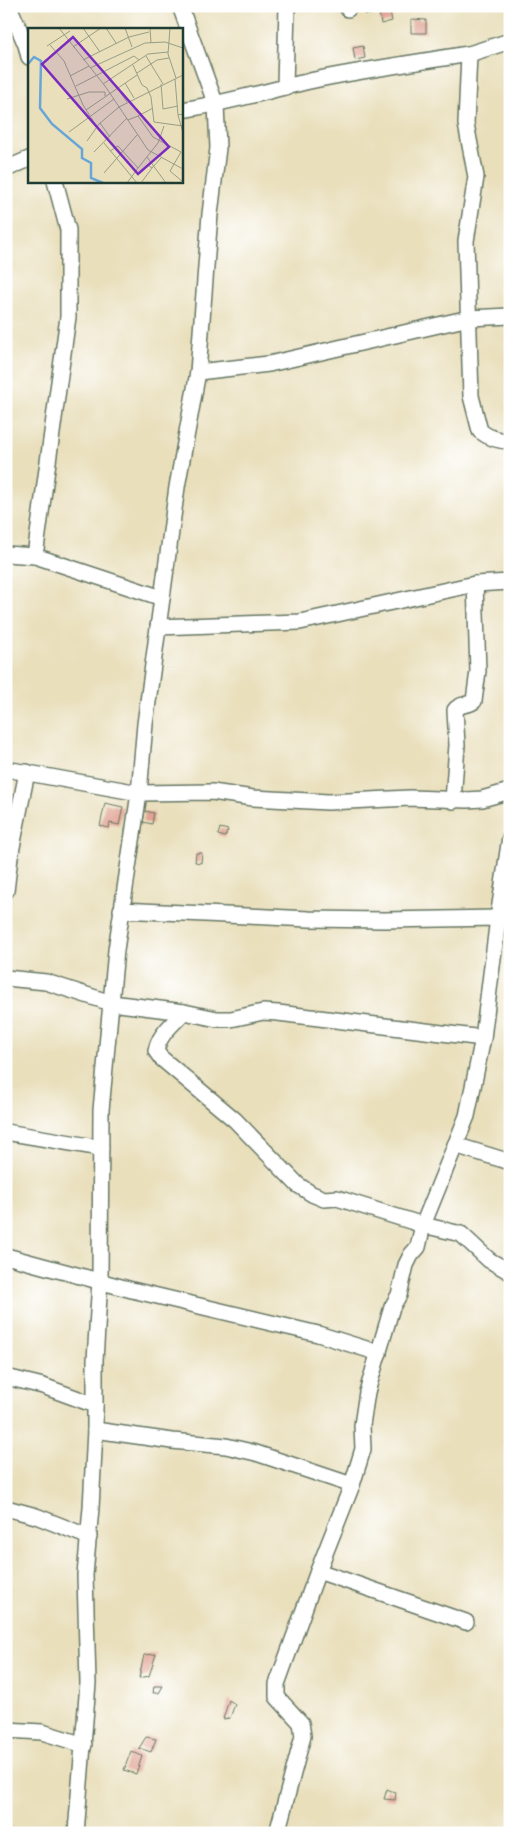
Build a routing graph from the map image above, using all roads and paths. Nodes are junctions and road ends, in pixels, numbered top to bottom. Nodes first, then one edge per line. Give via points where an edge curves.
1 (8, 6) edge
2 (180, 6) edge
3 (287, 6) edge
4 (510, 41) edge
5 (28, 53) edge
6 (469, 54) junction
7 (285, 87) junction
8 (216, 105) junction
9 (182, 110) edge
10 (28, 159) edge
11 (6, 169) edge
12 (55, 182) edge
13 (510, 316) edge
14 (469, 318) junction
15 (198, 372) junction
16 (510, 440) edge
17 (6, 554) edge
18 (35, 556) junction
19 (510, 582) edge
20 (476, 584) junction
21 (162, 598) junction
22 (158, 627) junction
23 (6, 769) edge
24 (27, 772) junction
25 (510, 791) edge
26 (139, 793) junction
27 (453, 801) junction
28 (510, 837) edge
29 (6, 891) edge
30 (121, 910) junction
31 (504, 919) edge
32 (6, 978) edge
33 (111, 1003) junction
34 (184, 1012) junction
35 (483, 1038) junction
36 (6, 1132) edge
37 (455, 1145) junction
38 (101, 1148) junction
39 (510, 1162) edge
40 (423, 1225) junction
41 (6, 1256) edge
42 (510, 1272) edge
43 (100, 1280) junction
44 (379, 1353) junction
45 (6, 1377) edge
46 (95, 1405) junction
47 (94, 1430) junction
48 (352, 1485) junction
49 (6, 1508) edge
50 (89, 1537) junction
51 (318, 1571) junction
52 (466, 1622) dead end
53 (6, 1730) edge
54 (84, 1745) junction
55 (76, 1833) edge
56 (277, 1833) edge

1 - 5 street
2 - 8 street
3 - 7 street
4 - 6 street
6 - 7 street via 348,73
6 - 14 street via 466,124 476,176 466,241
7 - 8 street
8 - 9 street
8 - 15 street via 218,148
10 - 11 street
12 - 18 street via 68,230 68,317
13 - 14 street
14 - 15 street via 269,364
14 - 16 street via 471,396 480,432 503,441
15 - 21 street via 177,487
17 - 18 street
18 - 21 street
19 - 20 street
20 - 22 street via 300,622
20 - 27 street via 478,671 474,701 455,710
21 - 22 street
22 - 26 street
23 - 24 street
24 - 26 street
24 - 29 street
25 - 27 street
26 - 27 street via 212,792 328,802 410,798
26 - 30 street
28 - 31 street
30 - 31 street via 309,919
30 - 33 street
31 - 35 street
32 - 33 street via 46,982
33 - 34 street
33 - 38 street via 101,1110
34 - 35 street via 217,1019 278,1012
34 - 40 street via 163,1033 156,1051 235,1120 298,1185 324,1199 337,1198
35 - 37 street via 467,1116
36 - 38 street
37 - 39 street
37 - 40 street
38 - 43 street
40 - 42 street via 461,1234 489,1260
40 - 44 street via 418,1247 406,1265
41 - 43 street
43 - 44 street via 318,1334
43 - 46 street
44 - 48 street via 367,1392 362,1425 363,1449
45 - 46 street via 43,1386
46 - 47 street
47 - 48 street via 226,1446
47 - 50 street
48 - 51 street
49 - 50 street
50 - 54 street
51 - 52 street
51 - 56 street via 277,1684 277,1697 300,1723 303,1736
53 - 54 street via 42,1732
54 - 55 street

